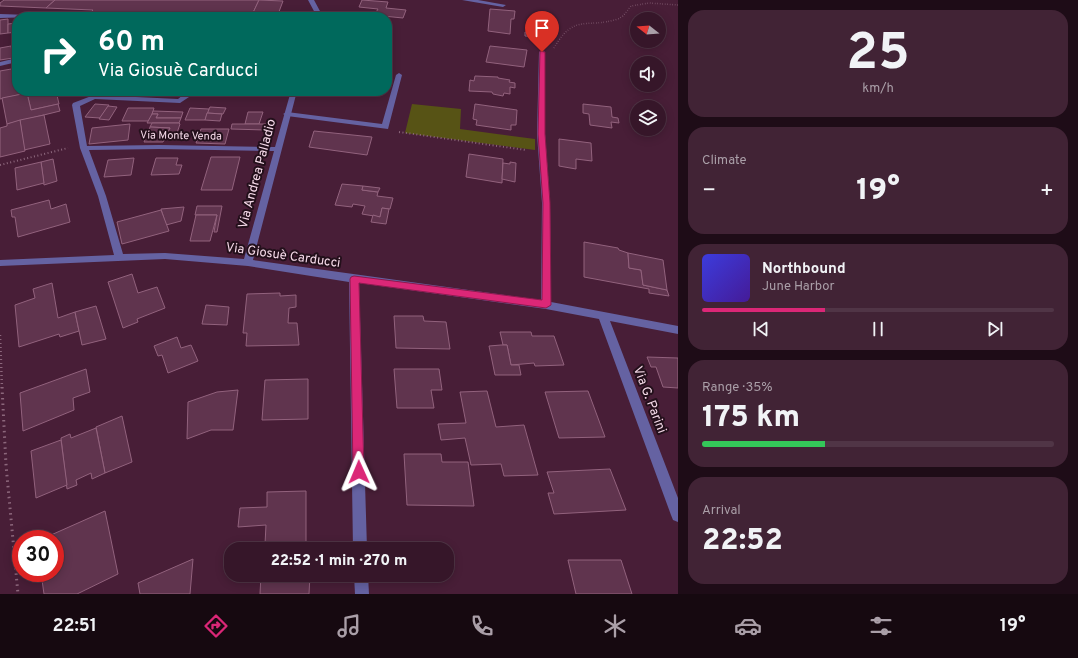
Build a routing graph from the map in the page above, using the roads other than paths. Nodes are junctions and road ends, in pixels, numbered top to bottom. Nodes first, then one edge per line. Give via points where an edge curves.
1 (320, 0) edge
2 (465, 0) edge
3 (313, 3) edge
4 (503, 5) dead end
5 (318, 12) edge
6 (0, 16) edge
7 (12, 16) edge
8 (542, 52) road end
9 (12, 61) edge
10 (0, 64) edge
11 (399, 75) dead end
12 (186, 96) edge
13 (292, 96) edge
14 (287, 114) junction
15 (83, 146) junction
16 (278, 149) junction
17 (120, 259) junction
18 (0, 263) edge
19 (248, 263) junction
20 (354, 279) junction
21 (546, 305) junction
22 (604, 317) junction
23 (678, 330) edge
24 (678, 515) edge
25 (360, 542) edge
26 (361, 582) edge
27 (362, 594) edge

1 - 3 street
2 - 4 street
3 - 5 street
6 - 7 street
8 - 21 street
9 - 10 street
11 - 14 street via 385,127
12 - 15 street via 180,101 94,97 85,100 76,105
13 - 14 street, Via Andrea Palladio
14 - 16 street, Via Andrea Palladio
15 - 16 street, Via Monte Venda
15 - 17 street via 102,196
16 - 19 street, Via Andrea Palladio
17 - 18 street, Via Giosuè Carducci
17 - 19 street, Via Giosuè Carducci via 165,256
19 - 20 street, Via Giosuè Carducci
20 - 21 street, Via Giosuè Carducci
20 - 25 street
21 - 22 street, Via Giosuè Carducci
22 - 23 street, Via Giosuè Carducci
22 - 24 street, Via G. Parini
26 - 27 street

